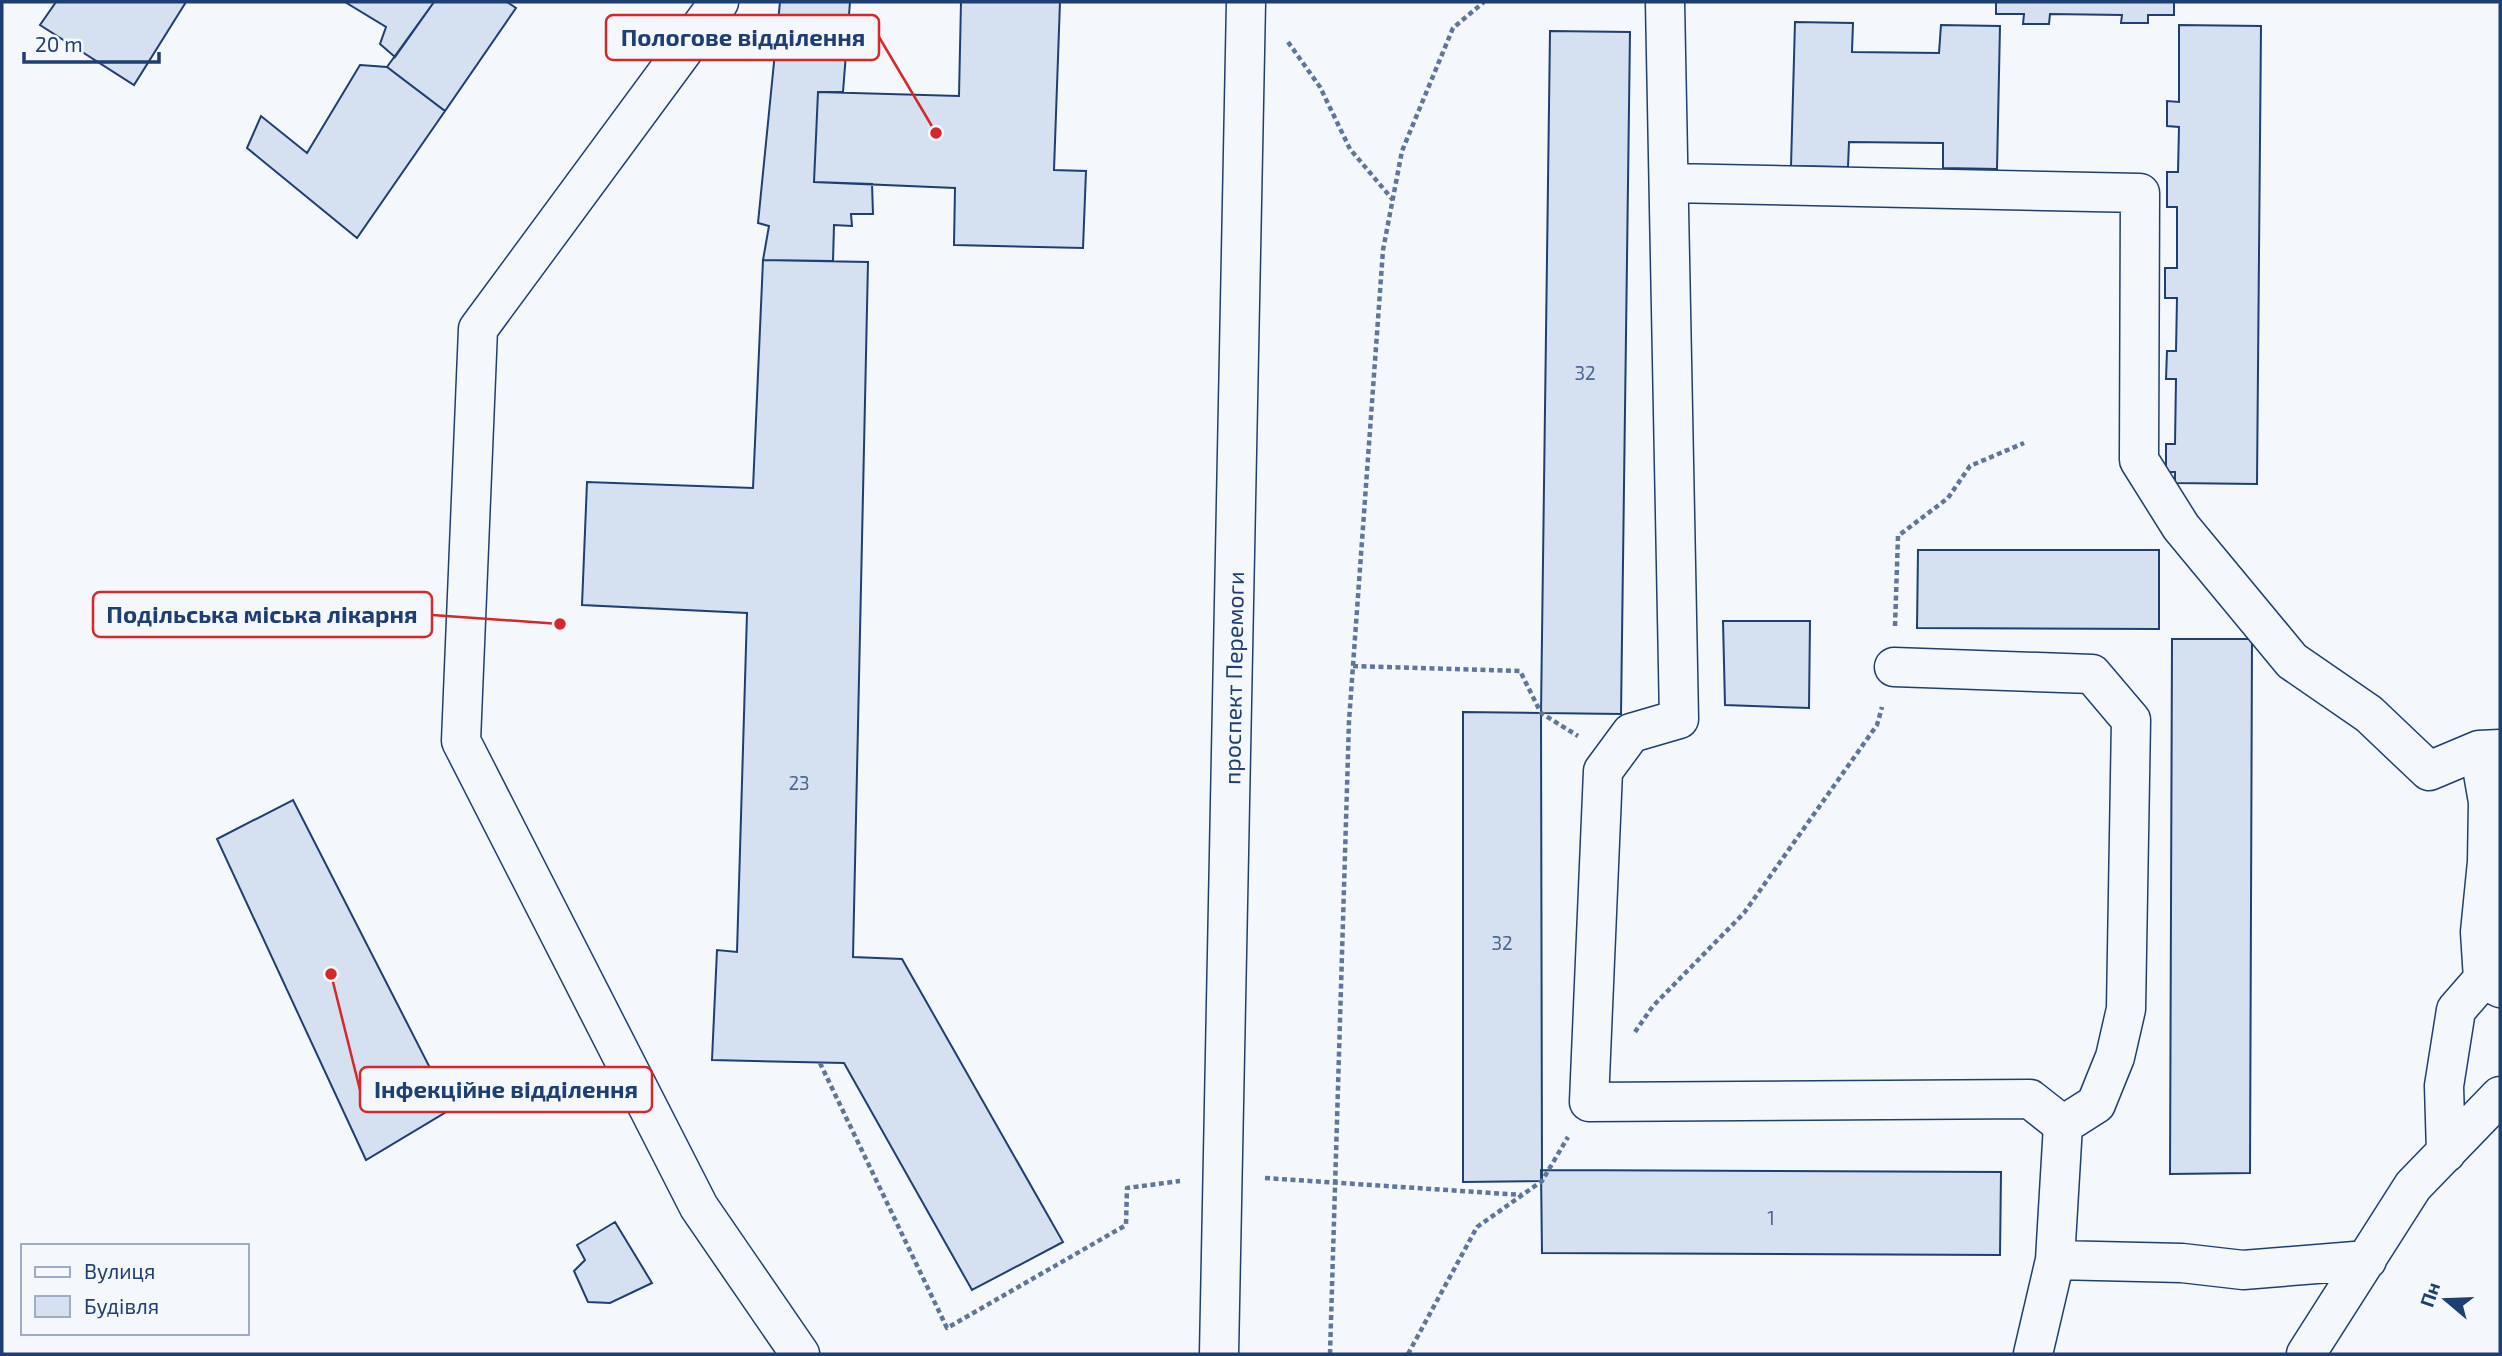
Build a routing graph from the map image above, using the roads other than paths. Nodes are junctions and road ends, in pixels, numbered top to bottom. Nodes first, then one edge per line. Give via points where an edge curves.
1 (719, 2) edge
2 (1246, 2) edge
3 (1665, 2) edge
4 (1669, 183) junction
5 (1894, 667) road end
6 (2489, 750) edge
7 (2492, 984) edge
8 (2500, 1096) edge
9 (2063, 1125) junction
10 (2445, 1153) junction
11 (2055, 1260) junction
12 (2367, 1260) junction
13 (800, 1354) edge
14 (1219, 1354) edge
15 (2033, 1354) edge
16 (2306, 1354) edge

1 - 13 street via 478,329 461,741 699,1207
2 - 14 street, проспект Перемоги
3 - 4 street
4 - 6 street via 2140,193 2139,460 2181,527 2292,661 2369,714 2429,771
4 - 9 street via 1679,719 1631,733 1603,771 1589,1102 2030,1099
5 - 9 street via 2092,674 2131,720 2126,1009 2115,1057 2096,1104
6 - 7 street via 2487,862 2480,932
7 - 10 street via 2456,1010 2444,1086
8 - 10 street
9 - 11 street
10 - 12 street via 2413,1186
11 - 12 street via 2182,1263 2243,1270
11 - 15 street
12 - 16 street

